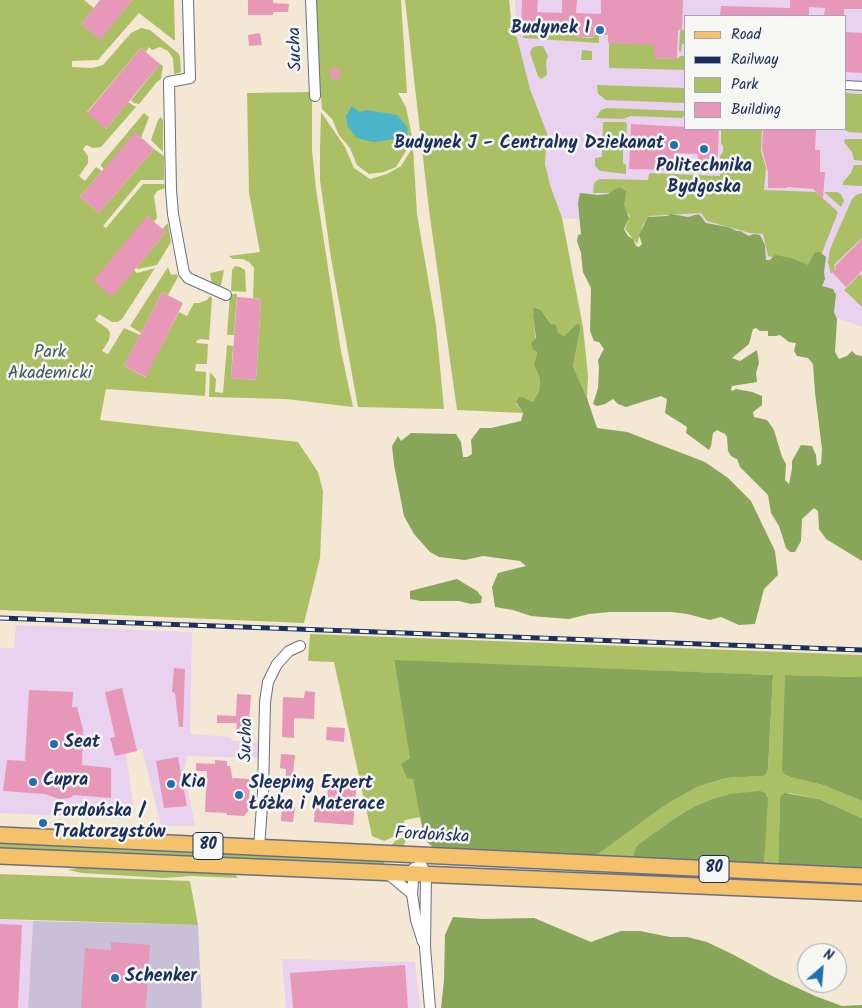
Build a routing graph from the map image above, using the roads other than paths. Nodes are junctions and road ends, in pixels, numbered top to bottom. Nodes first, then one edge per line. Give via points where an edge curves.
1 (188, 0) edge
2 (311, 0) edge
3 (847, 85) edge
4 (862, 86) edge
5 (315, 96) dead end
6 (226, 296) dead end
7 (300, 646) dead end
8 (0, 836) edge
9 (259, 848) junction
10 (417, 854) junction
11 (0, 856) edge
12 (387, 873) junction
13 (419, 874) junction
14 (862, 876) edge
15 (862, 893) edge
16 (412, 894) junction
17 (425, 947) junction
18 (430, 1008) edge

1 - 6 street via 190,78 169,82 173,214 184,273
2 - 5 street, Sucha
3 - 4 street
7 - 9 street, Sucha via 289,651 276,664 268,682
8 - 9 main road, Fordońska / 80
9 - 10 main road, Fordońska / 80
10 - 13 street
10 - 14 main road, Fordońska / 80
11 - 12 main road, 80
12 - 13 main road, 80
12 - 16 street
13 - 15 main road, 80
13 - 16 street
13 - 17 street
16 - 17 street via 419,935
17 - 18 street

